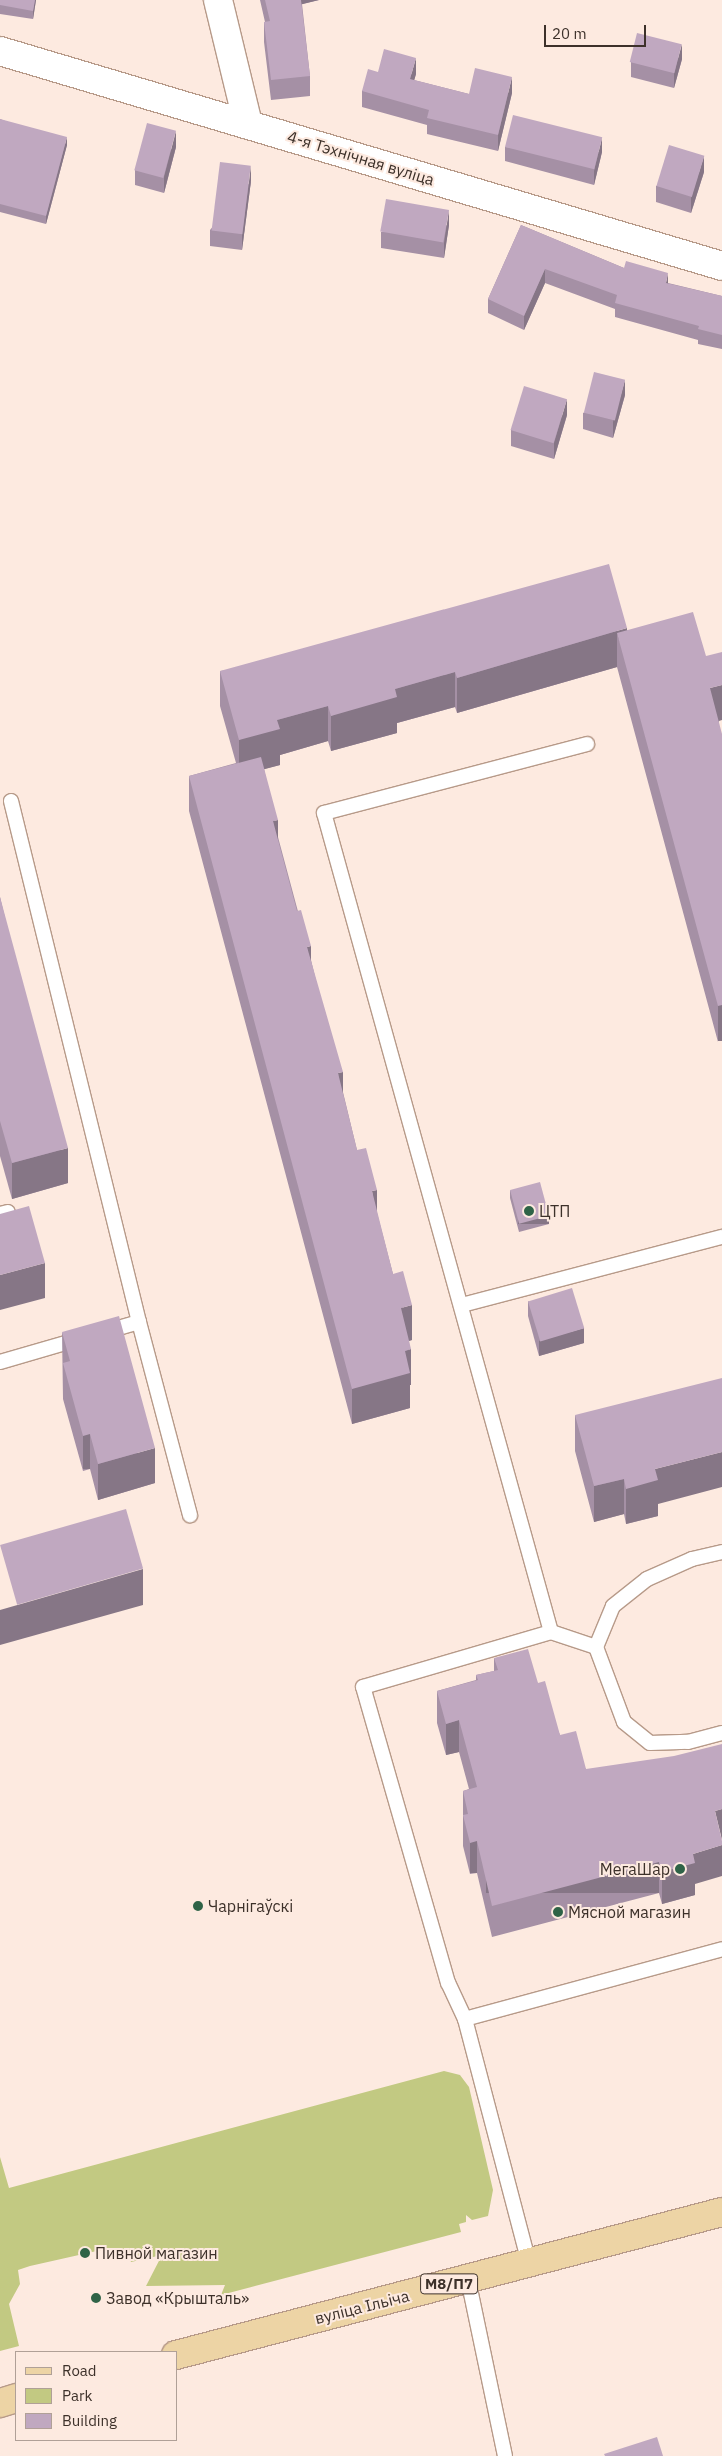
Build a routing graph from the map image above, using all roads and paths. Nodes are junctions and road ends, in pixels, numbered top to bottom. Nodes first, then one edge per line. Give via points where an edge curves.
1 (218, 0) edge
2 (0, 52) edge
3 (248, 124) junction
4 (722, 266) edge
5 (588, 744) dead end
6 (11, 802) dead end
7 (722, 1238) edge
8 (462, 1305) junction
9 (140, 1322) junction
10 (0, 1362) edge
11 (190, 1515) dead end
12 (722, 1552) edge
13 (551, 1632) junction
14 (596, 1647) junction
15 (722, 1733) edge
16 (722, 1949) edge
17 (465, 2019) junction
18 (722, 2212) edge
19 (529, 2263) junction
20 (468, 2279) junction
21 (178, 2354) edge
22 (15, 2398) edge
23 (0, 2402) edge
24 (505, 2456) edge

1 - 3 street
2 - 3 street, 4-я Тэхнічная вуліца
3 - 4 street, 4-я Тэхнічная вуліца
5 - 8 lane via 324,813
6 - 9 lane
7 - 8 lane
8 - 13 lane
9 - 10 lane
9 - 11 lane
12 - 14 lane via 692,1559 648,1579 613,1606
13 - 14 lane
13 - 17 lane via 363,1687 448,1983
14 - 15 lane via 624,1722 650,1743 688,1742
16 - 17 lane
17 - 19 lane
18 - 19 main road, вуліца Ільіча / М8/П7
19 - 20 main road, вуліца Ільіча / М8/П7
20 - 21 main road, вуліца Ільіча / М8/П7
20 - 24 lane
22 - 23 main road

